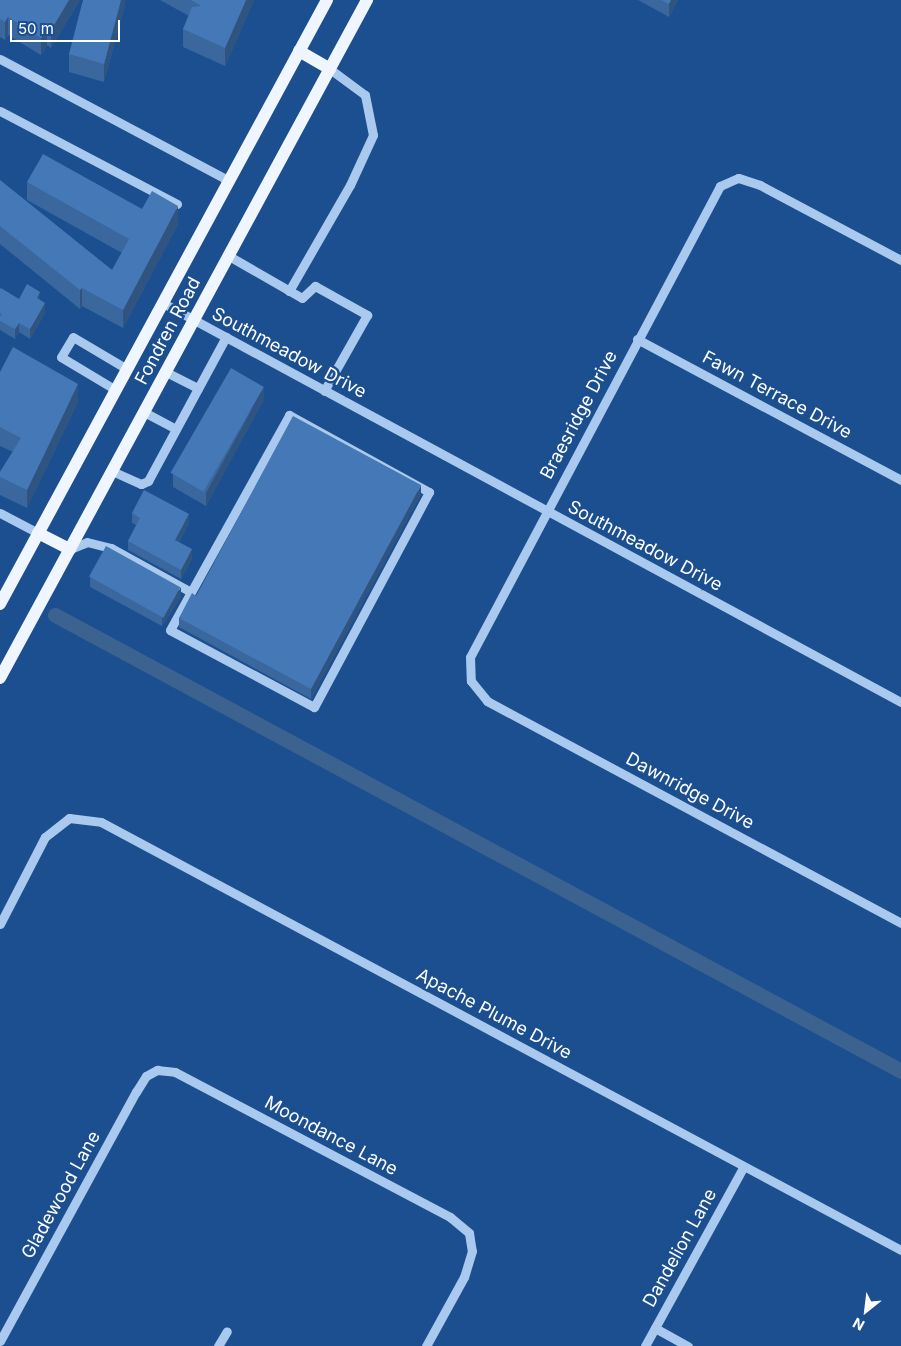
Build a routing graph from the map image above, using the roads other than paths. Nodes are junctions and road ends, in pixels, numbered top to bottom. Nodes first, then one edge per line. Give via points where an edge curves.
1 (327, 0) edge
2 (367, 0) edge
3 (299, 52) junction
4 (0, 59) edge
5 (330, 69) junction
6 (0, 111) edge
7 (229, 181) junction
8 (177, 204) edge
9 (229, 256) junction
10 (901, 260) edge
11 (289, 290) junction
12 (163, 303) junction
13 (194, 320) junction
14 (226, 338) junction
15 (637, 339) junction
16 (128, 369) junction
17 (166, 372) junction
18 (198, 388) junction
19 (116, 390) junction
20 (324, 391) junction
21 (144, 412) junction
22 (176, 429) junction
23 (112, 472) junction
24 (901, 480) edge
25 (546, 511) junction
26 (0, 513) edge
27 (38, 533) junction
28 (70, 549) junction
29 (191, 592) junction
30 (0, 604) edge
31 (0, 678) edge
32 (471, 681) joint
33 (901, 702) edge
34 (901, 922) edge
35 (0, 924) edge
36 (157, 1070) joint
37 (744, 1166) junction
38 (901, 1250) edge
39 (655, 1328) junction
40 (227, 1331) dead end
41 (0, 1341) edge
42 (218, 1346) edge
43 (426, 1346) edge
44 (645, 1346) edge
45 (688, 1346) edge

1 - 3 main road, Fondren Road
2 - 5 main road, Fondren Road
3 - 5 main road
3 - 7 main road, Fondren Road
4 - 7 street
5 - 9 main road, Fondren Road
5 - 11 street via 365,95 373,134 350,185
6 - 8 street
7 - 12 main road, Fondren Road
9 - 11 street
9 - 13 main road, Fondren Road
10 - 15 street, Braesridge Drive via 760,185 738,178 720,186 705,208
11 - 20 street via 302,298 315,286 366,316
12 - 13 street, Southmeadow Drive
12 - 16 main road, Fondren Road
13 - 14 street, Southmeadow Drive
13 - 17 main road, Fondren Road
14 - 18 street
14 - 20 street, Southmeadow Drive
15 - 24 street, Fawn Terrace Drive
15 - 25 street, Braesridge Drive
16 - 19 main road, Fondren Road
16 - 19 street via 73,337 61,357
17 - 18 street
17 - 21 main road, Fondren Road
18 - 22 street
19 - 27 main road, Fondren Road
20 - 25 street, Southmeadow Drive
21 - 22 street
21 - 23 main road, Fondren Road
22 - 23 street via 148,481 141,484
23 - 28 main road, Fondren Road
25 - 32 street, Braesridge Drive via 470,657
25 - 33 street, Southmeadow Drive
26 - 27 street
27 - 28 main road
27 - 30 main road, Fondren Road
28 - 29 street via 87,542 110,548
28 - 31 main road, Fondren Road
29 - 29 street via 289,415 429,492 314,707 170,630
32 - 34 street, Dawnridge Drive via 487,701
35 - 37 street, Apache Plume Drive via 45,837 69,818 101,822
36 - 41 street, Gladewood Lane via 146,1076 136,1092
36 - 43 street, Moondance Lane via 175,1072 450,1217 468,1233 472,1250 464,1277
37 - 38 street, Apache Plume Drive
37 - 39 street, Dandelion Lane
39 - 44 street, Dandelion Lane
39 - 45 street
40 - 42 street

